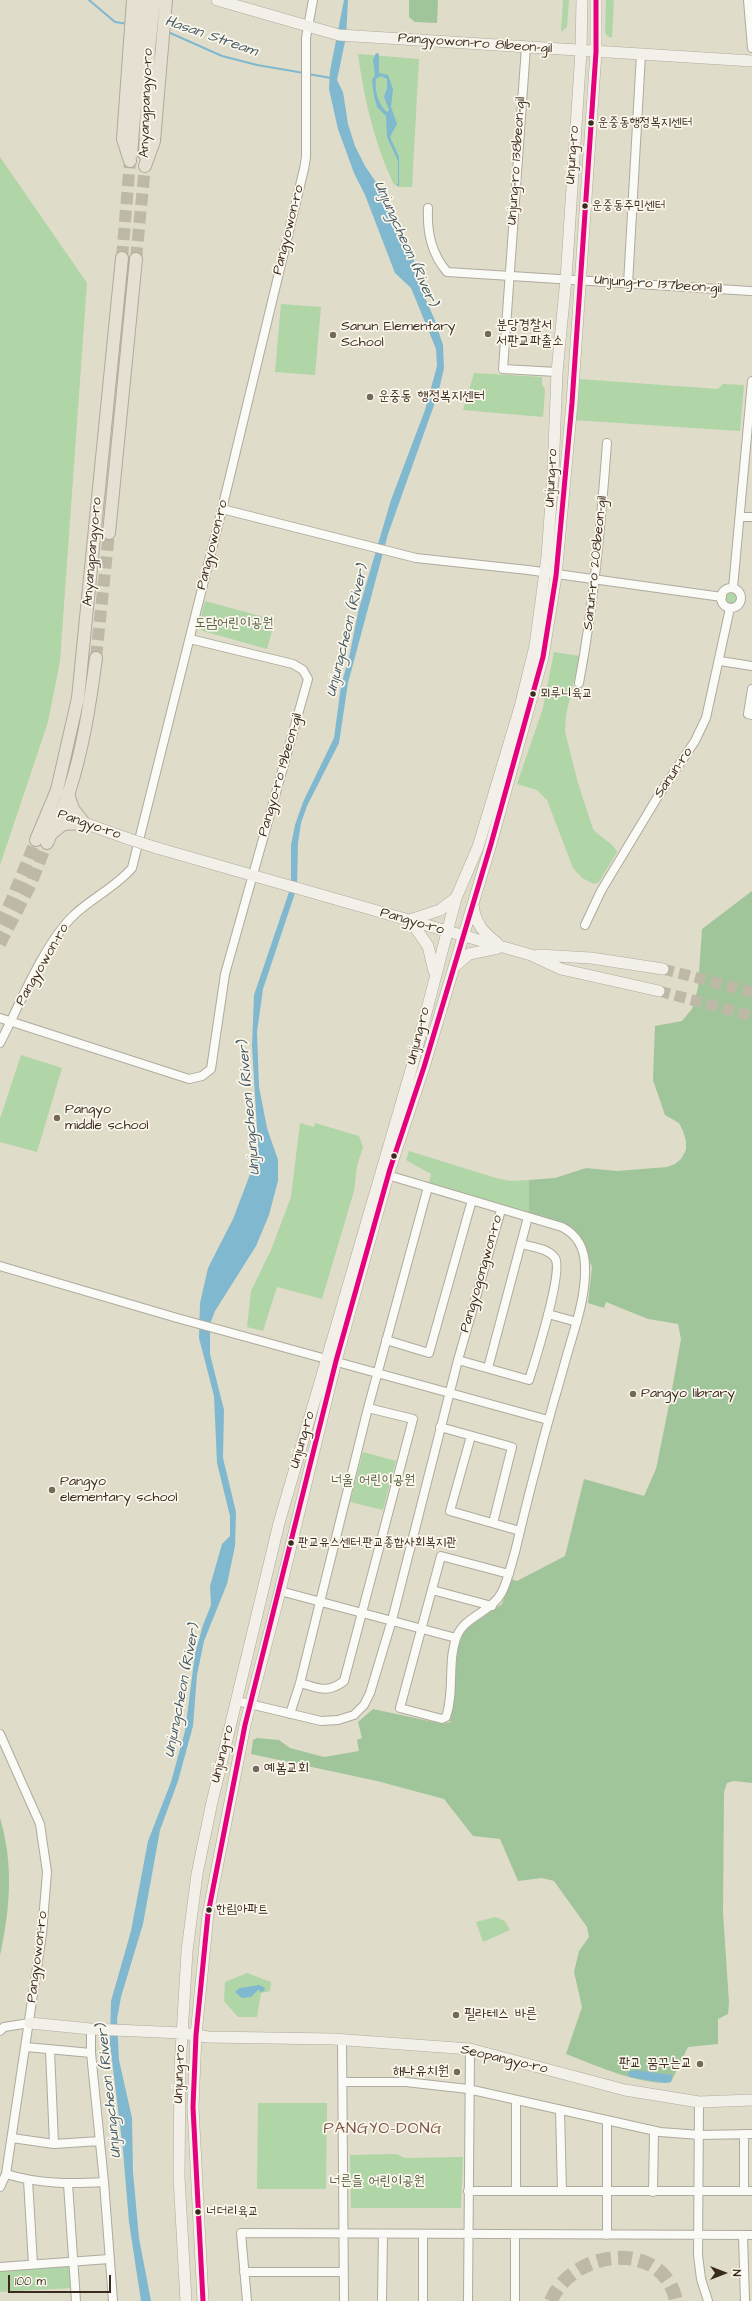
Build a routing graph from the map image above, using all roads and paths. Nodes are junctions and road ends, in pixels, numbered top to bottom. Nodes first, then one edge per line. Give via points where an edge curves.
1 (143, 0) edge
2 (154, 0) edge
3 (217, 0) edge
4 (313, 0) edge
5 (582, 0) edge
6 (596, 0) edge
7 (748, 0) edge
8 (133, 2) edge
9 (167, 5) edge
10 (311, 28) junction
11 (526, 47) junction
12 (139, 48) junction
13 (752, 48) edge
14 (581, 51) junction
15 (596, 52) junction
16 (641, 54) junction
17 (752, 61) edge
18 (130, 161) tunnel mouth
19 (428, 208) dead end
20 (122, 258) tunnel mouth
21 (136, 259) tunnel mouth
22 (510, 275) junction
23 (566, 279) junction
24 (580, 280) junction
25 (628, 284) junction
26 (751, 291) edge
27 (557, 372) junction
28 (752, 381) edge
29 (608, 443) dead end
30 (222, 509) junction
31 (740, 517) junction
32 (752, 518) edge
33 (109, 533) tunnel mouth
34 (545, 574) junction
35 (556, 576) junction
36 (594, 580) junction
37 (733, 588) junction
38 (722, 597) junction
39 (730, 608) junction
40 (190, 639) junction
41 (96, 658) tunnel mouth
42 (720, 661) junction
43 (752, 666) edge
44 (579, 683) dead end
45 (752, 689) edge
46 (752, 715) edge
47 (68, 794) junction
48 (54, 813) junction
49 (84, 823) junction
50 (252, 876) junction
51 (456, 898) junction
52 (472, 903) junction
53 (410, 920) junction
54 (585, 925) dead end
55 (447, 932) junction
56 (462, 936) junction
57 (502, 947) junction
58 (531, 955) junction
59 (663, 969) tunnel mouth
60 (435, 975) junction
61 (450, 976) junction
62 (659, 991) tunnel mouth
63 (0, 1018) edge
64 (11, 1022) junction
65 (0, 1043) edge
66 (384, 1174) junction
67 (428, 1187) junction
68 (472, 1200) junction
69 (501, 1210) junction
70 (528, 1217) junction
71 (521, 1244) junction
72 (0, 1266) edge
73 (548, 1314) junction
74 (577, 1322) junction
75 (386, 1340) junction
76 (331, 1360) junction
77 (458, 1360) junction
78 (488, 1368) junction
79 (377, 1372) junction
80 (450, 1392) junction
81 (368, 1408) junction
82 (548, 1420) junction
83 (440, 1427) junction
84 (471, 1436) junction
85 (493, 1523) junction
86 (520, 1531) junction
87 (509, 1574) junction
88 (432, 1590) junction
89 (280, 1591) junction
90 (319, 1602) junction
91 (492, 1606) junction
92 (363, 1613) junction
93 (392, 1620) junction
94 (421, 1628) junction
95 (456, 1638) junction
96 (300, 1683) junction
97 (237, 1701) junction
98 (250, 1705) junction
99 (290, 1714) junction
100 (0, 1734) edge
101 (30, 2023) junction
102 (96, 2029) junction
103 (0, 2031) edge
104 (182, 2033) junction
105 (196, 2035) junction
106 (342, 2041) junction
107 (26, 2047) junction
108 (470, 2049) junction
109 (50, 2050) junction
110 (91, 2053) junction
111 (343, 2082) junction
112 (468, 2089) junction
113 (516, 2100) junction
114 (752, 2100) edge
115 (699, 2102) junction
116 (560, 2110) junction
117 (608, 2121) junction
118 (654, 2131) junction
119 (748, 2134) edge
120 (700, 2135) junction
121 (12, 2138) junction
122 (100, 2141) junction
123 (54, 2144) junction
124 (6, 2174) junction
125 (28, 2180) junction
126 (104, 2182) junction
127 (68, 2184) junction
128 (0, 2187) edge
129 (516, 2190) junction
130 (468, 2191) junction
131 (562, 2191) junction
132 (748, 2191) edge
133 (607, 2192) junction
134 (654, 2192) junction
135 (699, 2192) junction
136 (344, 2233) junction
137 (383, 2234) junction
138 (423, 2234) junction
139 (468, 2235) junction
140 (515, 2235) junction
141 (607, 2235) junction
142 (743, 2235) junction
143 (752, 2235) edge
144 (699, 2236) junction
145 (109, 2259) junction
146 (72, 2262) junction
147 (33, 2264) junction
148 (0, 2267) edge
149 (244, 2272) junction
150 (344, 2272) junction
151 (76, 2301) edge
152 (113, 2301) edge
153 (186, 2301) edge
154 (203, 2301) edge
155 (247, 2301) edge
156 (344, 2301) edge
157 (382, 2301) edge
158 (423, 2301) edge
159 (468, 2301) edge
160 (515, 2301) edge
161 (708, 2301) edge
162 (744, 2301) edge

1 - 12 main road, Anyangpangyo-ro
2 - 12 main road, Anyangpangyo-ro
3 - 10 main road, Pangyowon-ro 81beon-gil
4 - 10 street, Pangyowon-ro
5 - 14 main road, Unjung-ro
6 - 15 main road, Unjung-ro
7 - 13 street
8 - 12 main road, Anyangpangyo-ro
9 - 12 main road, Anyangpangyo-ro via 154,141 145,166
10 - 11 main road, Pangyowon-ro 81beon-gil via 339,35
10 - 30 street, Pangyowon-ro via 306,48 304,169
11 - 14 main road, Pangyowon-ro 81beon-gil
11 - 22 street, Unjung-ro 138beon-gil
12 - 18 main road, Anyangpangyo-ro via 123,139
14 - 15 main road, Pangyowon-ro 81beon-gil
14 - 23 main road, Unjung-ro
15 - 16 main road, Pangyowon-ro 81beon-gil
15 - 24 main road, Unjung-ro
16 - 17 main road, Pangyowon-ro 81beon-gil
16 - 25 street
19 - 22 street via 429,239 447,272
20 - 48 main road, Anyangpangyo-ro via 78,698
21 - 33 main road, Anyangpangyo-ro
22 - 23 street
22 - 27 street, Unjung-ro 138beon-gil via 503,369
23 - 24 street, Unjung-ro 137beon-gil
23 - 27 main road, Unjung-ro
24 - 25 street, Unjung-ro 137beon-gil
24 - 35 main road, Unjung-ro
25 - 26 street, Unjung-ro 137beon-gil
27 - 34 main road, Unjung-ro via 553,474
28 - 31 street
29 - 36 street, Sanun-ro 208beon-gil
30 - 34 street via 410,556
30 - 40 street, Pangyowon-ro
31 - 32 street
31 - 37 street
34 - 35 street
34 - 51 main road, Unjung-ro via 535,646 520,707 478,847
35 - 36 street
35 - 52 main road, Unjung-ro via 533,701
36 - 38 street
36 - 44 street, Sanun-ro 208beon-gil
37 - 38 street via 727,589
37 - 39 street via 738,591 741,600 738,605
38 - 39 street via 724,605
39 - 42 street, Sanun-ro
40 - 50 street, Pangyo-ro 19beon-gil via 293,664 306,674 306,685
40 - 64 street, Pangyowon-ro via 132,868 116,885 83,908 63,927 27,988
41 - 47 main road, Anyangpangyo-ro via 82,742
42 - 43 street
42 - 54 street, Sanun-ro via 706,718 695,741 660,793 601,891
45 - 46 street via 748,714
47 - 48 main road, Anyangpangyo-ro
47 - 49 main road via 73,809
48 - 49 main road, Pangyo-ro
48 - 49 main road, Anyangpangyo-ro via 44,840 63,824
49 - 50 main road, Pangyo-ro, bridge
50 - 53 main road, Pangyo-ro
50 - 64 street, Pangyo-ro 19beon-gil via 225,974 213,1062 211,1069 202,1076 196,1079 184,1078
51 - 53 main road via 440,910
51 - 55 main road, Unjung-ro
52 - 56 main road, Unjung-ro
52 - 57 main road via 475,921 481,931
53 - 55 main road, Pangyo-ro
53 - 60 main road via 428,946
55 - 56 main road, Pangyo-ro
55 - 60 main road, Unjung-ro
56 - 57 main road, Pangyo-ro
56 - 61 main road, Unjung-ro
57 - 58 main road, Pangyo-ro
57 - 61 main road via 467,955 456,964
58 - 59 main road, Pangyo-ro via 591,958
58 - 62 main road, Pangyo-ro via 561,969
60 - 66 main road, Unjung-ro
61 - 66 main road, Unjung-ro via 424,1066
63 - 64 street, Pangyo-ro 19beon-gil
64 - 65 street, Pangyowon-ro
66 - 67 street, Pangyogongwon-ro
66 - 76 main road, Unjung-ro
67 - 68 street, Pangyogongwon-ro
67 - 75 street
68 - 69 street, Pangyogongwon-ro
68 - 75 street via 430,1353
69 - 70 street
69 - 77 street, Pangyogongwon-ro
70 - 71 street
70 - 74 street via 568,1230 583,1250 585,1278
71 - 73 street via 544,1250 556,1260 558,1271
71 - 78 street
72 - 76 street
73 - 74 street
73 - 78 street via 529,1380
74 - 82 street
75 - 79 street
76 - 79 street
76 - 89 main road, Unjung-ro
76 - 97 main road, Unjung-ro via 279,1522
77 - 78 street
77 - 80 street, Pangyogongwon-ro
79 - 80 street
79 - 81 street
80 - 82 street
80 - 83 street, Pangyogongwon-ro
81 - 90 street
81 - 92 street via 413,1419
82 - 86 street
83 - 84 street
83 - 93 street, Pangyogongwon-ro
84 - 85 street via 512,1447
84 - 85 street via 450,1511
85 - 86 street
86 - 87 street
87 - 88 street via 441,1556
87 - 91 street via 503,1591
88 - 91 street
88 - 94 street
89 - 90 street
89 - 98 main road, Unjung-ro
90 - 92 street
90 - 96 street
91 - 95 street via 468,1623
92 - 93 street
92 - 96 street via 344,1681 334,1689 320,1689
93 - 94 street
93 - 99 street, Pangyogongwon-ro via 370,1693 364,1705 354,1715 322,1721
94 - 95 street
94 - 95 street via 400,1708 442,1719 446,1717
96 - 99 street
97 - 98 street, Pangyogongwon-ro
97 - 104 main road, Unjung-ro via 221,1759 197,1874 187,1952
98 - 99 street, Pangyogongwon-ro
98 - 105 main road, Unjung-ro via 208,1914
100 - 101 street, Pangyowon-ro via 40,1824 44,1845 47,1884
101 - 102 main road
101 - 103 street via 4,2027
101 - 107 street, Pangyowon-ro
102 - 104 main road, Seopangyo-ro
102 - 110 street
104 - 105 main road, Seopangyo-ro
104 - 153 main road, Unjung-ro via 178,2177
105 - 106 main road, Seopangyo-ro
105 - 154 main road, Unjung-ro via 193,2108
106 - 108 main road, Seopangyo-ro
106 - 111 street
107 - 109 street
107 - 121 street, Pangyowon-ro
108 - 112 street
108 - 115 main road, Seopangyo-ro via 625,2090
109 - 110 street
109 - 123 street
110 - 122 street
111 - 112 street via 406,2082
111 - 136 street
112 - 113 street
112 - 130 street
113 - 116 street
113 - 129 street
114 - 115 main road, Seopangyo-ro
115 - 120 street
116 - 117 street
116 - 131 street
117 - 118 street
117 - 133 street
118 - 120 street
118 - 134 street
119 - 120 street
119 - 132 street
120 - 135 street
121 - 123 street
121 - 124 street, Pangyowon-ro
122 - 123 street
122 - 126 street
124 - 125 street
124 - 128 street, Pangyowon-ro
125 - 127 street
125 - 147 street
126 - 127 street
126 - 145 street
127 - 146 street
129 - 130 street
129 - 131 street
130 - 139 street
131 - 133 street
132 - 135 street
133 - 134 street
133 - 141 street
134 - 135 street
135 - 144 street
136 - 137 street
136 - 149 street via 241,2233
136 - 150 street
137 - 138 street
137 - 157 street
138 - 139 street
138 - 158 street
139 - 140 street
139 - 159 street
140 - 141 street
140 - 160 street
141 - 144 street
142 - 143 street
142 - 144 street
142 - 162 street
144 - 161 street via 701,2279
145 - 146 street
145 - 152 street
146 - 147 street
146 - 151 street
147 - 148 street
149 - 150 street
149 - 155 street
150 - 156 street

